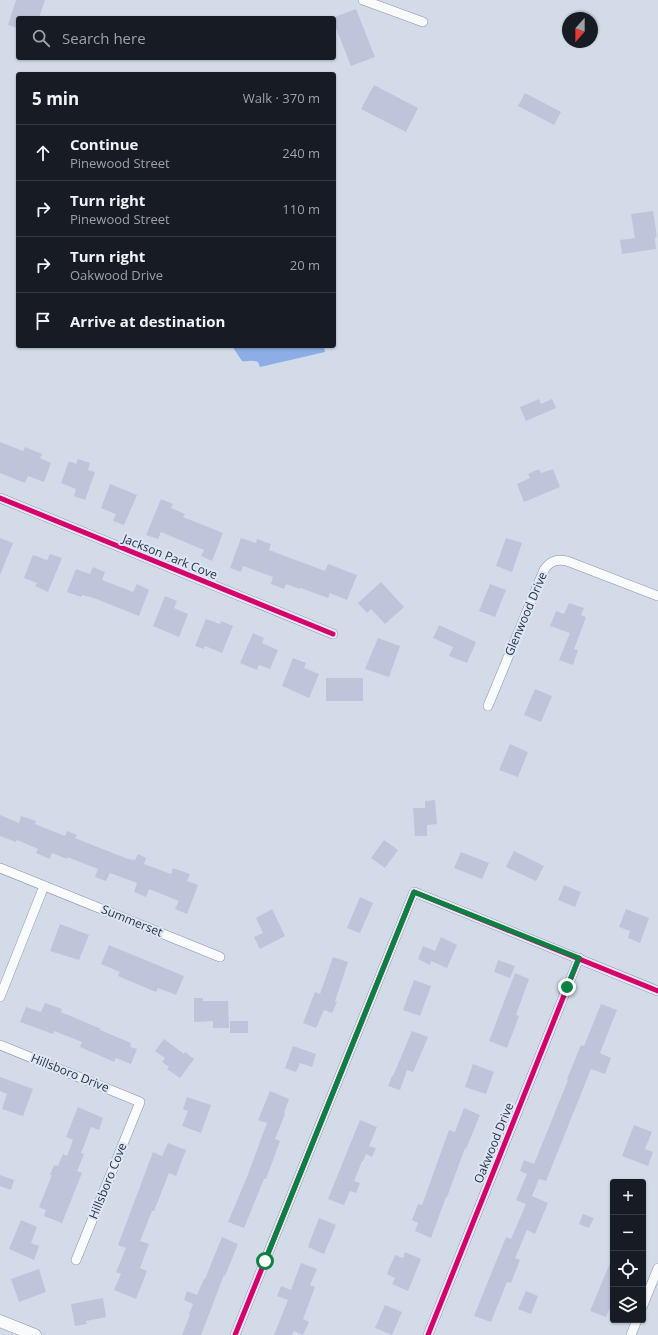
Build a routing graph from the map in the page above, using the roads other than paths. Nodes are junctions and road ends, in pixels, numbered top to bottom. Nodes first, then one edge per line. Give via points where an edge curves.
1 (363, 0) edge
2 (423, 22) dead end
3 (0, 498) edge
4 (658, 596) edge
5 (333, 634) dead end
6 (488, 706) dead end
7 (0, 868) edge
8 (44, 886) junction
9 (220, 957) dead end
10 (579, 958) junction
11 (658, 991) edge
12 (0, 997) edge
13 (0, 1045) edge
14 (140, 1102) joint
15 (76, 1260) dead end
16 (658, 1268) edge
17 (646, 1298) edge
18 (0, 1321) edge
19 (636, 1323) edge
20 (35, 1335) edge
21 (235, 1335) edge
22 (428, 1335) edge
23 (631, 1335) edge

1 - 2 street
3 - 5 street, Jackson Park Cove
4 - 6 street, Glenwood Drive via 566,561 551,562 544,570
7 - 8 street, Summerset
8 - 9 street, Summerset
8 - 12 street
10 - 11 street
10 - 21 street via 414,892
10 - 22 street, Oakwood Drive
13 - 14 street, Hillsboro Drive
14 - 15 street, Hillsboro Cove
16 - 17 street
18 - 20 street
19 - 23 street

